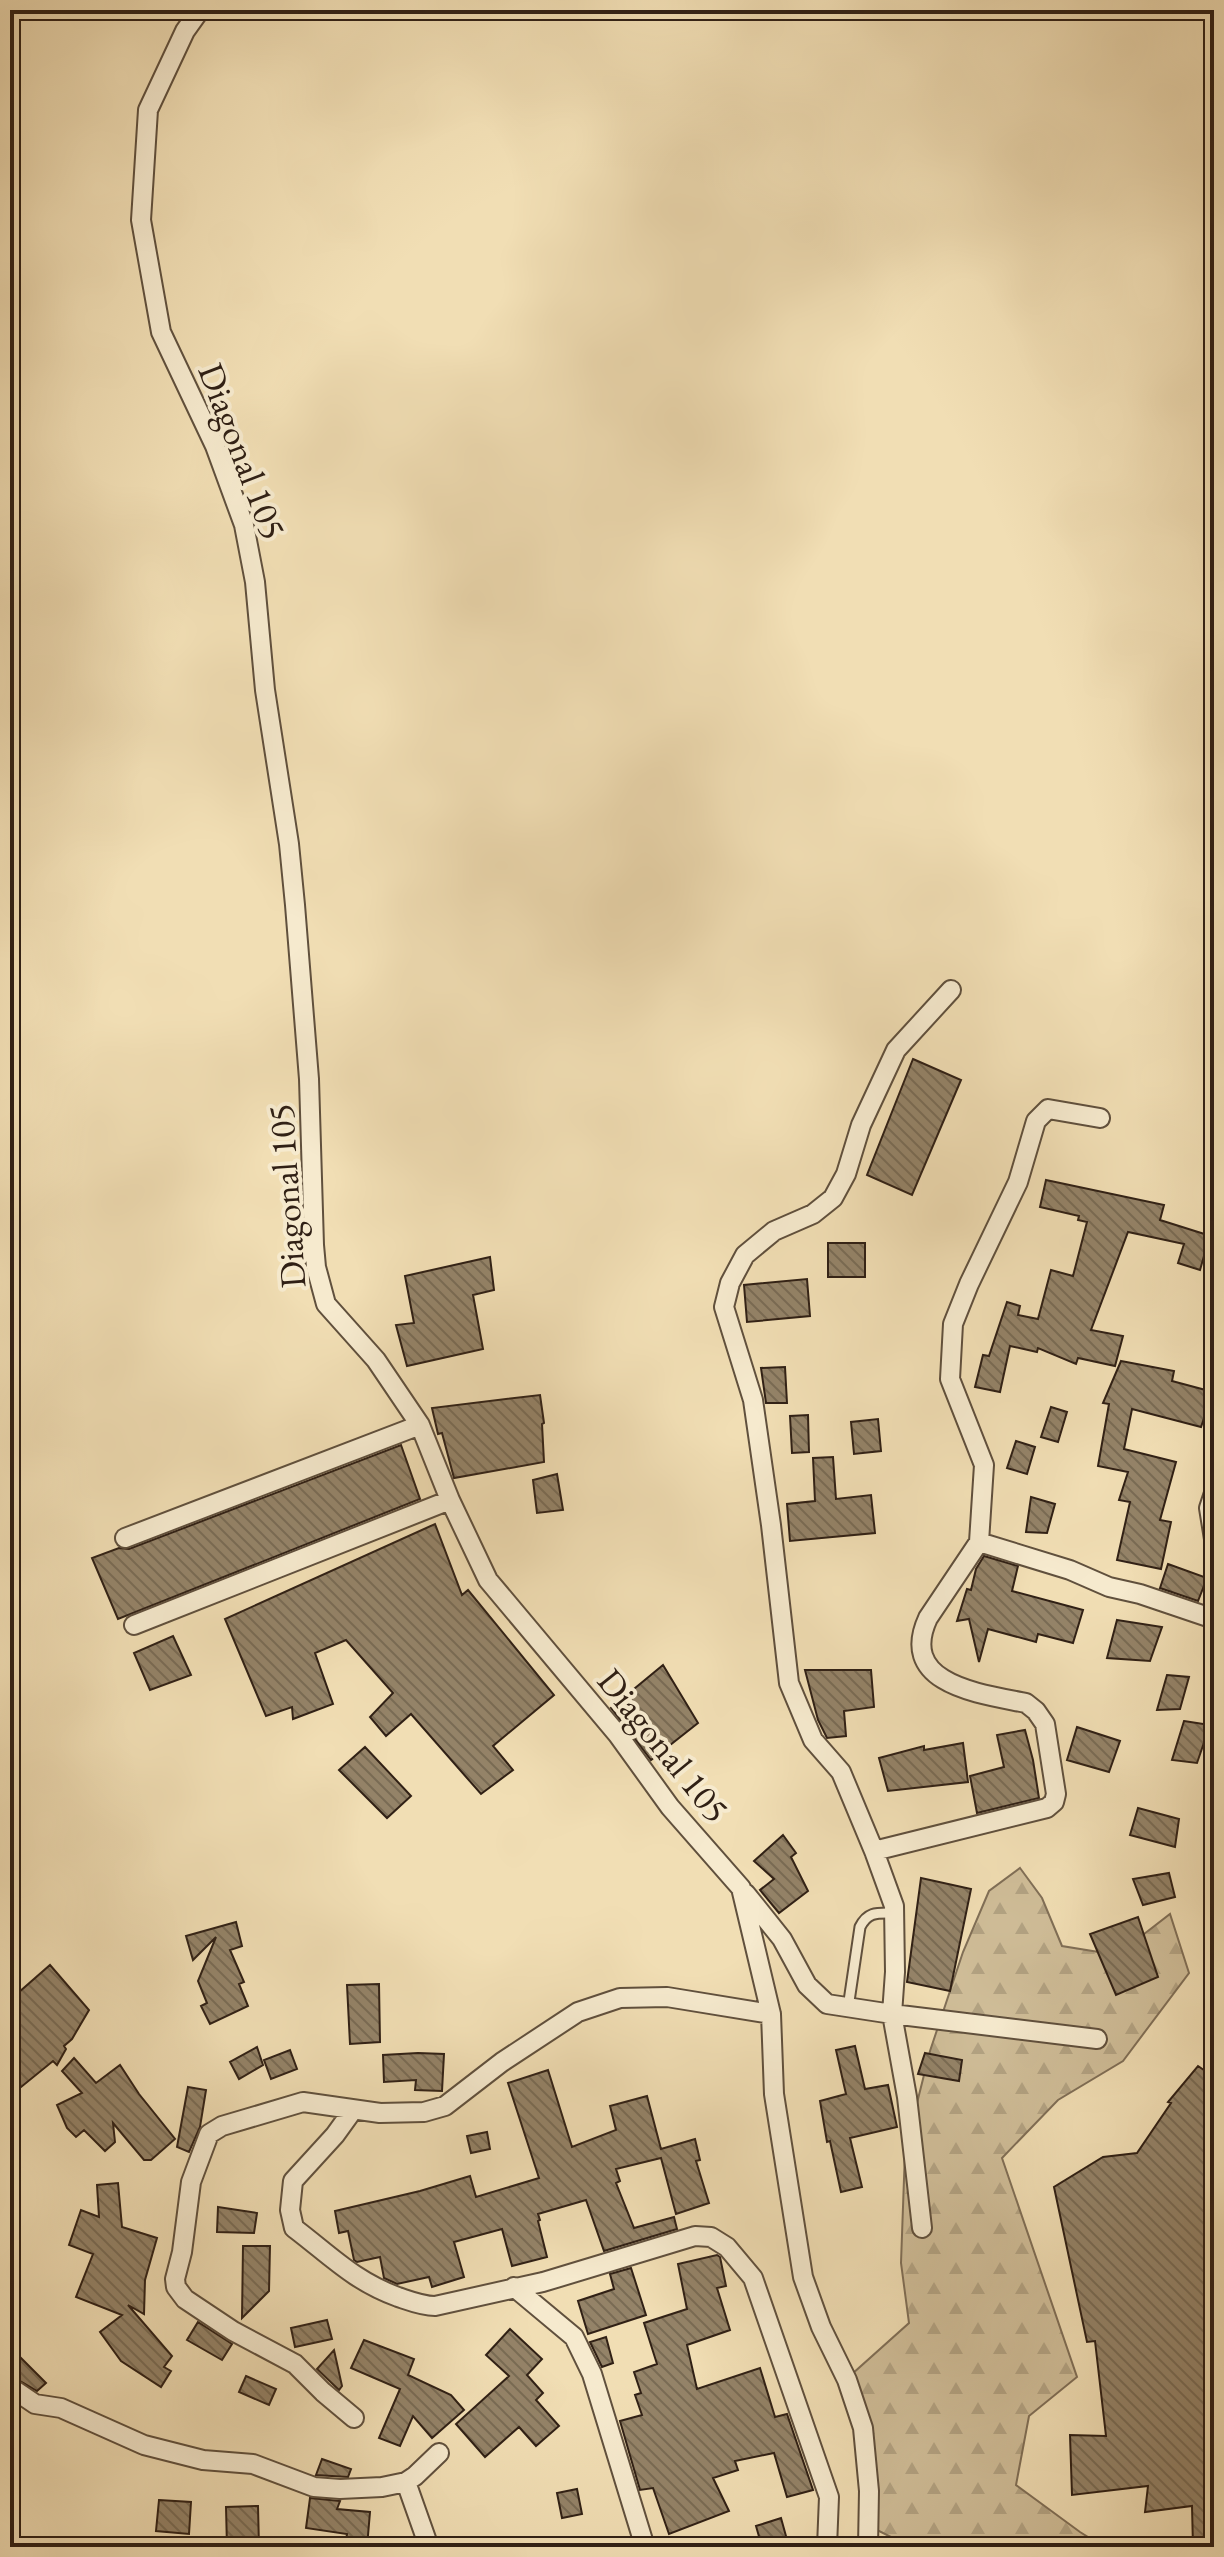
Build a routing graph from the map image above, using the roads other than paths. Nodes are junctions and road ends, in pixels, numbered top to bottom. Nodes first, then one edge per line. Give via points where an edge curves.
1 (200, 10) edge
2 (951, 990) dead end
3 (1100, 1118) dead end
4 (420, 1425) junction
5 (1214, 1493) edge
6 (450, 1500) junction
7 (125, 1538) dead end
8 (1214, 1539) edge
9 (979, 1542) junction
10 (1214, 1619) edge
11 (134, 1625) dead end
12 (874, 1851) junction
13 (741, 1888) junction
14 (894, 1913) junction
15 (848, 2008) junction
16 (771, 2014) junction
17 (892, 2014) junction
18 (1097, 2039) dead end
19 (353, 2110) junction
20 (922, 2228) dead end
21 (514, 2287) junction
22 (10, 2387) edge
23 (354, 2418) dead end
24 (439, 2453) dead end
25 (406, 2482) junction
26 (429, 2547) edge
27 (645, 2547) edge
28 (827, 2547) edge
29 (868, 2547) edge

1 - 4 street, Diagonal 105 via 148,110 141,220 161,332 215,446 244,525 255,582 289,844 309,1079 316,1267 326,1304 376,1360
2 - 12 street via 896,1050 833,1198 813,1214 774,1231 745,1255 724,1307 753,1400 789,1683 813,1740 841,1772
3 - 9 street via 1048,1109 1036,1121 1018,1182 953,1324 950,1379 984,1465
4 - 6 street, Diagonal 105
4 - 7 street
5 - 8 street via 1209,1508
6 - 11 street
6 - 13 street, Diagonal 105 via 488,1580
9 - 10 street
9 - 12 street via 928,1618 921,1632 922,1649 929,1668 948,1684 1026,1703 1036,1711 1045,1724 1054,1802
12 - 14 street
13 - 15 street via 782,1939 807,1985 827,2004
13 - 16 street, Diagonal 105
14 - 15 lane via 872,1913 860,1927
14 - 17 street
15 - 17 street
16 - 19 street via 667,1997 620,1998 578,2012 445,2106 424,2112
16 - 29 street, Diagonal 105 via 774,2094 803,2277 863,2428
17 - 18 street
17 - 20 street
19 - 21 street via 293,2181 294,2228 350,2274 425,2306
19 - 23 street via 303,2102 209,2134 191,2182 175,2279 185,2299 295,2364
21 - 27 street via 574,2337 592,2374
21 - 28 street via 695,2236 711,2237 727,2247 753,2278 829,2497
22 - 25 street via 35,2404 61,2408 144,2445 203,2460 253,2464 314,2487
24 - 25 street
25 - 26 street

